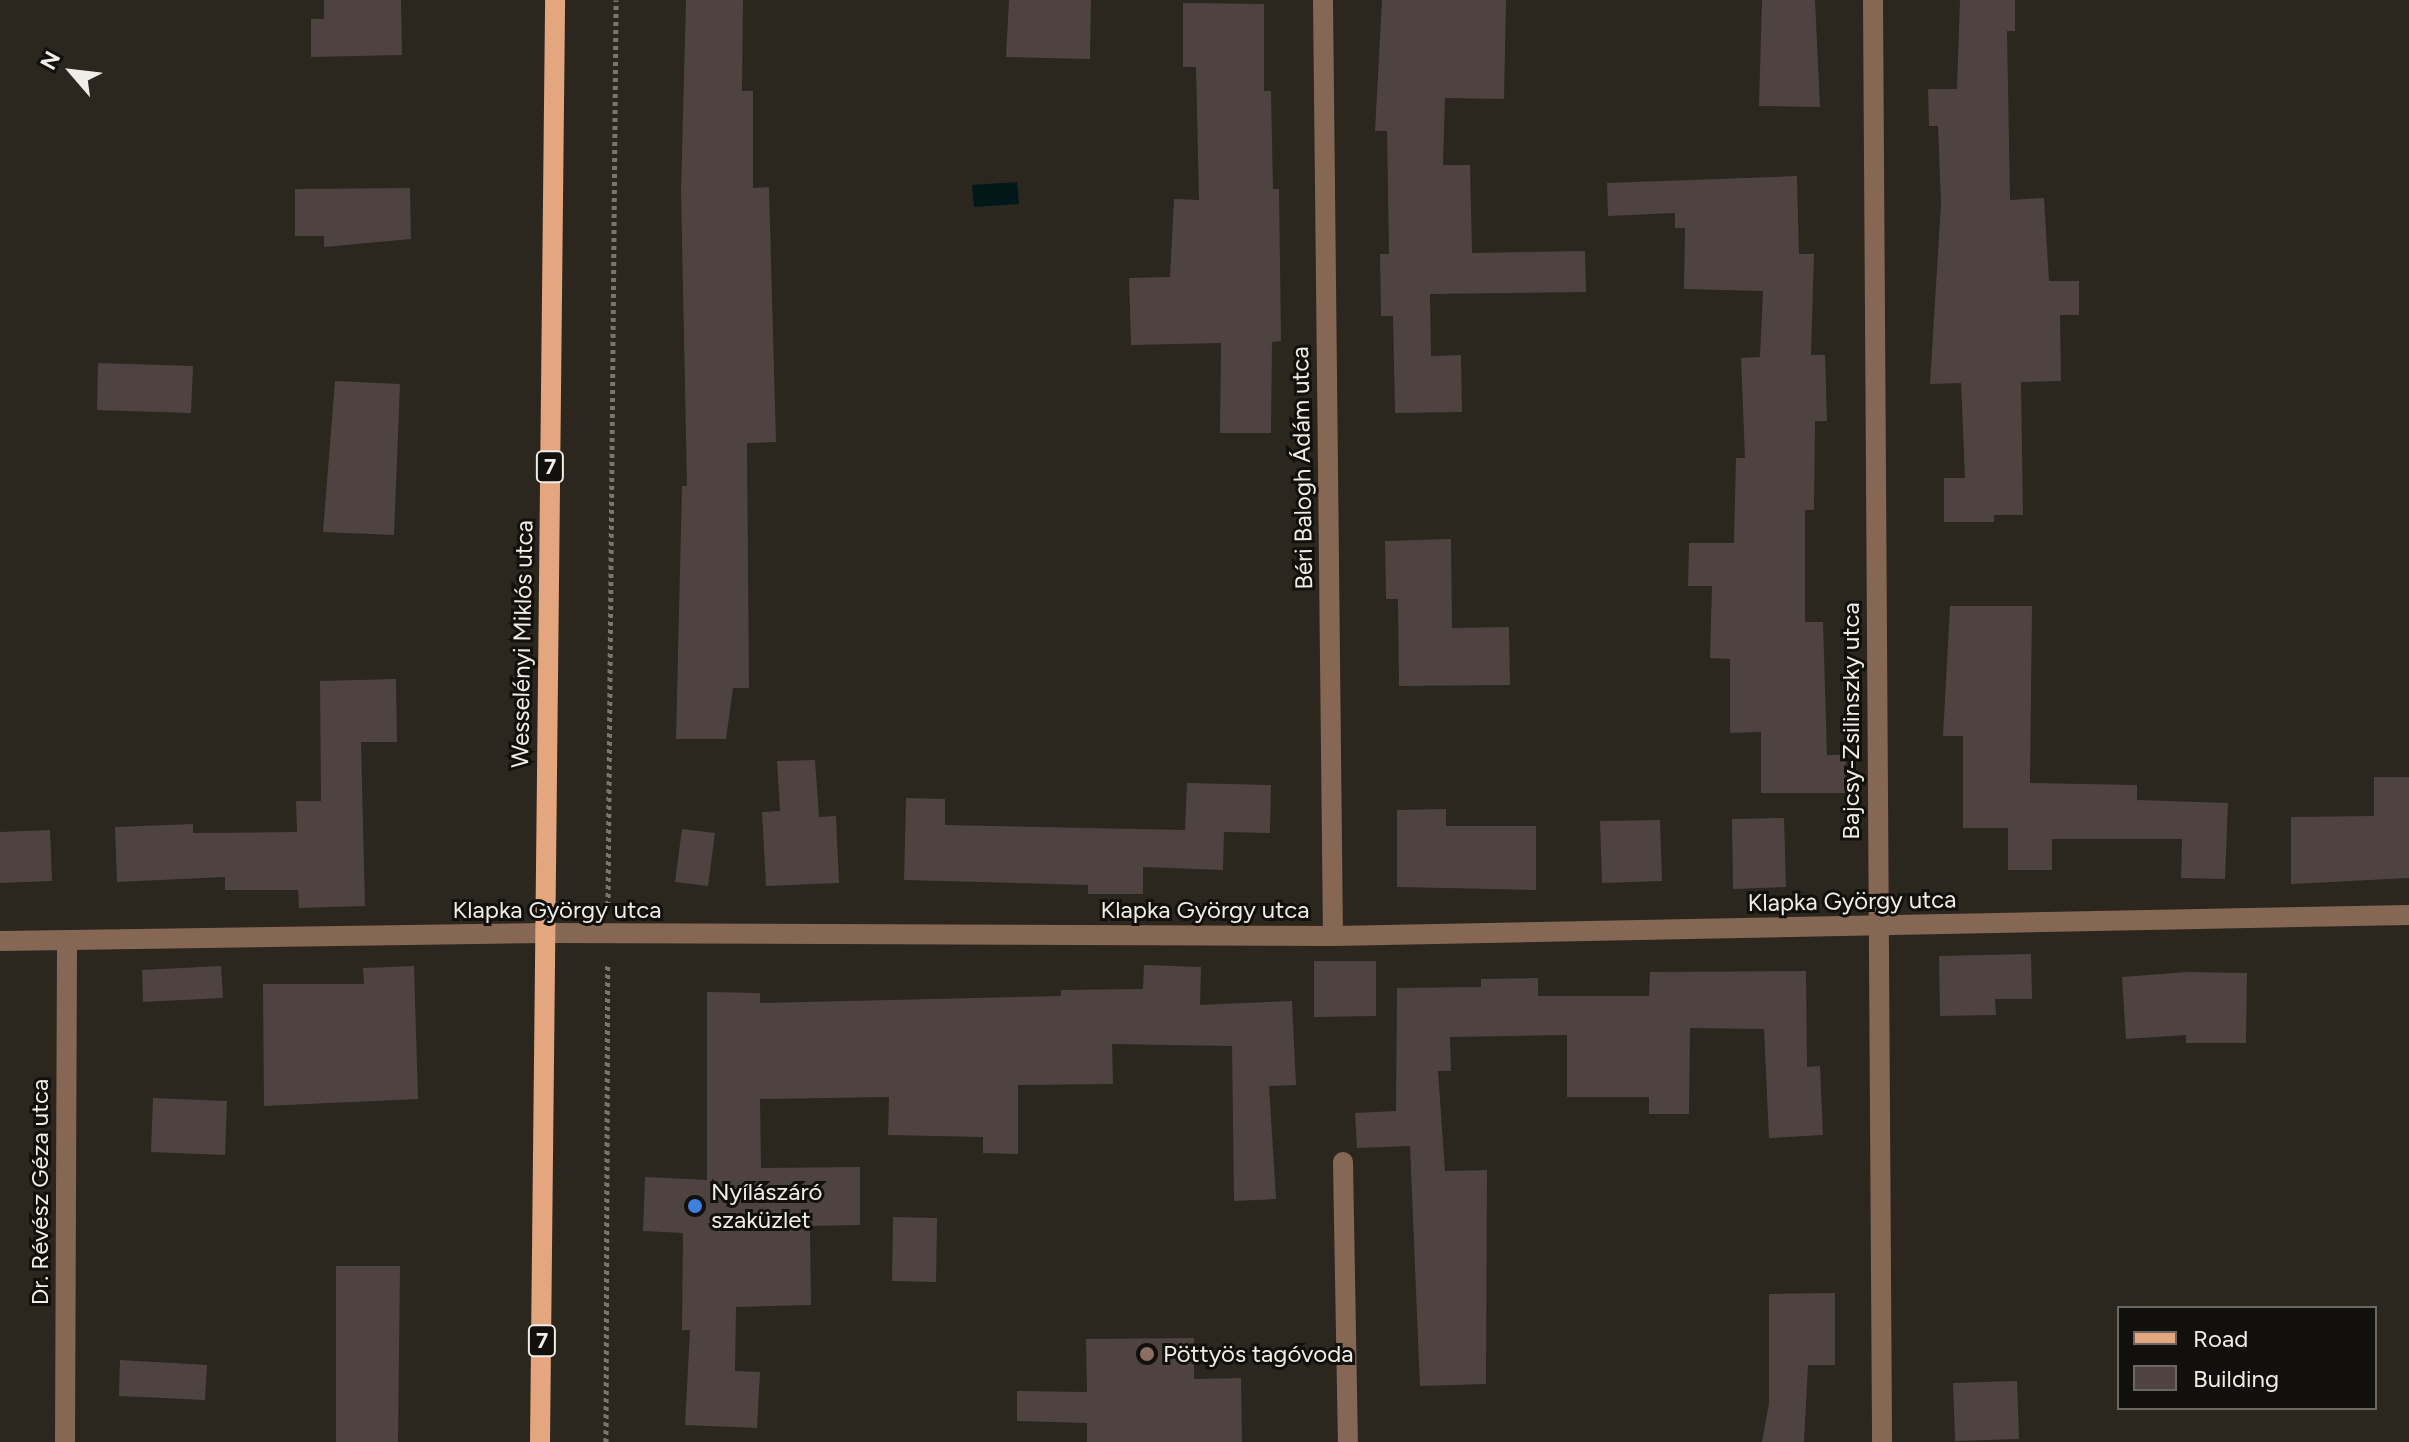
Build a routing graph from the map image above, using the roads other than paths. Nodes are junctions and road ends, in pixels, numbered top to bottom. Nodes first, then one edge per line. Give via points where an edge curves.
1 (555, 0) edge
2 (1323, 0) edge
3 (1873, 0) edge
4 (2409, 915) edge
5 (1879, 927) junction
6 (546, 933) junction
7 (1333, 936) junction
8 (0, 941) edge
9 (67, 942) junction
10 (1343, 1162) dead end
11 (65, 1442) edge
12 (540, 1442) edge
13 (1348, 1442) edge
14 (1882, 1442) edge

1 - 6 main road, Wesselényi Miklós utca / 7
2 - 7 street, Béri Balogh Ádám utca
3 - 5 street, Bajcsy-Zsilinszky utca
4 - 5 street, Klapka György utca
5 - 7 street, Klapka György utca
5 - 14 street, Bajcsy-Zsilinszky utca
6 - 7 street, Klapka György utca
6 - 9 street, Klapka György utca
6 - 12 main road, Wesselényi Miklós utca / 7
8 - 9 street, Klapka György utca
9 - 11 street, Dr. Révész Géza utca
10 - 13 street

